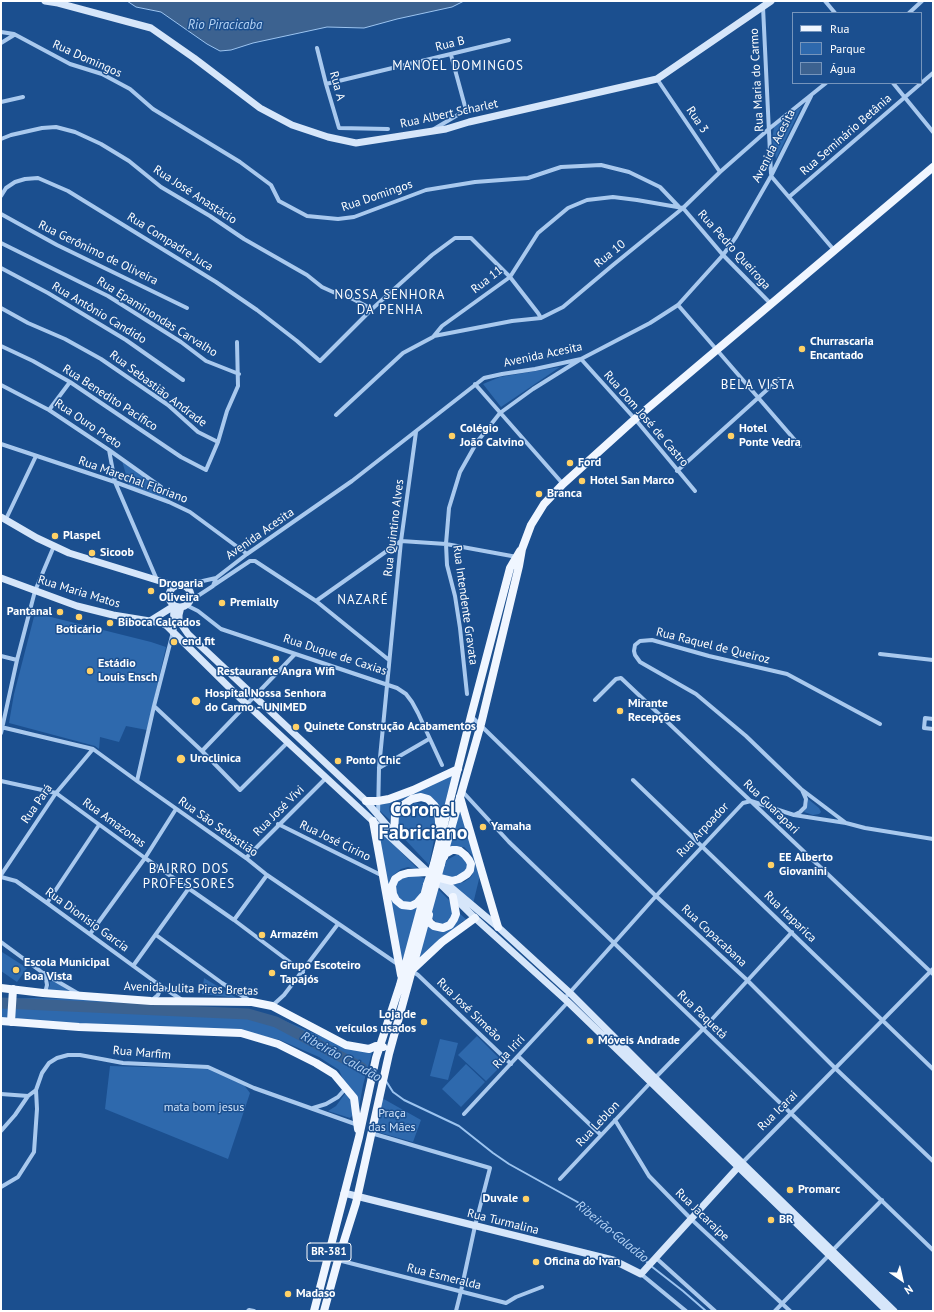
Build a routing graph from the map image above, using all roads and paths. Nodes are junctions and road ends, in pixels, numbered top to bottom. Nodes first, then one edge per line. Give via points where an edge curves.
1 (45, 1) edge
2 (771, 1) edge
3 (824, 1) edge
4 (922, 1) edge
5 (763, 7) junction
6 (833, 12) edge
7 (910, 12) edge
8 (1, 32) edge
9 (14, 34) junction
10 (509, 40) dead end
11 (1, 43) edge
12 (317, 48) dead end
13 (451, 54) junction
14 (933, 73) edge
15 (658, 79) junction
16 (922, 82) edge
17 (326, 84) junction
18 (825, 84) edge
19 (894, 84) edge
20 (920, 84) edge
21 (810, 96) junction
22 (23, 97) dead end
23 (905, 97) junction
24 (1, 102) edge
25 (770, 128) junction
26 (388, 129) dead end
27 (429, 132) junction
28 (933, 132) edge
29 (1, 139) edge
30 (933, 167) edge
31 (720, 172) junction
32 (771, 176) junction
33 (1, 196) edge
34 (789, 197) junction
35 (682, 208) junction
36 (1, 214) edge
37 (1, 244) edge
38 (834, 250) junction
39 (723, 255) junction
40 (1, 268) edge
41 (510, 277) junction
42 (771, 304) junction
43 (678, 305) junction
44 (1, 308) edge
45 (187, 308) dead end
46 (372, 309) junction
47 (540, 318) junction
48 (433, 337) junction
49 (237, 342) dead end
50 (1, 346) edge
51 (717, 350) junction
52 (581, 359) junction
53 (239, 374) junction
54 (780, 379) dead end
55 (184, 380) dead end
56 (70, 382) junction
57 (475, 384) junction
58 (1, 385) edge
59 (759, 397) junction
60 (49, 410) junction
61 (500, 413) junction
62 (336, 415) dead end
63 (635, 419) junction
64 (416, 432) junction
65 (218, 442) junction
66 (1, 444) edge
67 (800, 446) dead end
68 (109, 450) junction
69 (36, 456) junction
70 (677, 471) junction
71 (115, 482) junction
72 (562, 484) junction
73 (161, 487) dead end
74 (695, 491) dead end
75 (3, 518) edge
76 (401, 541) junction
77 (446, 544) junction
78 (54, 546) junction
79 (247, 554) junction
80 (519, 554) junction
81 (1, 578) edge
82 (216, 578) junction
83 (157, 581) junction
84 (176, 586) junction
85 (213, 586) junction
86 (186, 587) junction
87 (35, 591) junction
88 (316, 601) junction
89 (183, 605) junction
90 (150, 621) junction
91 (173, 632) junction
92 (295, 654) junction
93 (880, 654) dead end
94 (1, 656) edge
95 (18, 660) junction
96 (389, 660) junction
97 (933, 660) edge
98 (387, 684) junction
99 (467, 694) dead end
100 (254, 697) junction
101 (595, 700) dead end
102 (247, 704) junction
103 (154, 706) junction
104 (471, 716) junction
105 (933, 719) edge
106 (481, 724) junction
107 (880, 724) dead end
108 (2, 727) edge
109 (933, 729) edge
110 (1, 733) edge
111 (429, 739) junction
112 (288, 742) junction
113 (93, 748) junction
114 (202, 751) junction
115 (442, 765) dead end
116 (379, 768) junction
117 (458, 769) junction
118 (326, 778) junction
119 (633, 780) dead end
120 (1, 781) edge
121 (136, 781) junction
122 (801, 788) junction
123 (56, 793) junction
124 (461, 793) junction
125 (366, 801) junction
126 (378, 801) junction
127 (751, 801) junction
128 (176, 809) junction
129 (794, 816) junction
130 (376, 819) junction
131 (846, 823) junction
132 (278, 824) junction
133 (99, 825) junction
134 (394, 834) junction
135 (441, 838) junction
136 (933, 839) edge
137 (701, 847) junction
138 (144, 858) junction
139 (246, 858) junction
140 (439, 862) junction
141 (428, 872) junction
142 (267, 874) junction
143 (1, 876) edge
144 (383, 876) junction
145 (440, 878) junction
146 (189, 888) junction
147 (429, 888) junction
148 (656, 896) junction
149 (453, 897) junction
150 (48, 903) junction
151 (429, 909) junction
152 (475, 918) junction
153 (234, 920) junction
154 (338, 924) junction
155 (498, 927) junction
156 (792, 932) junction
157 (90, 934) junction
158 (156, 935) junction
159 (1, 942) edge
160 (614, 944) junction
161 (133, 966) junction
162 (405, 968) junction
163 (303, 972) junction
164 (932, 972) edge
165 (43, 973) junction
166 (747, 980) junction
167 (158, 984) junction
168 (1, 988) edge
169 (13, 993) junction
170 (43, 993) junction
171 (570, 993) junction
172 (82, 996) junction
173 (566, 1000) junction
174 (151, 1001) junction
175 (185, 1001) junction
176 (252, 1002) junction
177 (272, 1006) junction
178 (1, 1021) edge
179 (882, 1021) junction
180 (11, 1022) junction
181 (703, 1029) junction
182 (378, 1046) junction
183 (389, 1054) junction
184 (518, 1056) junction
185 (511, 1064) junction
186 (835, 1068) junction
187 (933, 1069) edge
188 (653, 1080) junction
189 (346, 1087) junction
190 (36, 1090) junction
191 (1, 1094) edge
192 (28, 1096) junction
193 (313, 1108) junction
194 (792, 1113) junction
195 (464, 1114) dead end
196 (362, 1118) junction
197 (615, 1120) junction
198 (358, 1126) junction
199 (1, 1131) edge
200 (371, 1133) junction
201 (601, 1135) junction
202 (359, 1137) junction
203 (933, 1161) edge
204 (740, 1165) junction
205 (560, 1179) dead end
206 (1, 1187) edge
207 (344, 1193) junction
208 (357, 1196) junction
209 (882, 1200) junction
210 (691, 1219) junction
211 (475, 1226) junction
212 (933, 1250) edge
213 (831, 1253) junction
214 (654, 1259) junction
215 (338, 1260) junction
216 (641, 1274) junction
217 (542, 1287) dead end
218 (461, 1291) junction
219 (782, 1303) junction
220 (249, 1310) edge
221 (254, 1311) edge
222 (314, 1311) edge
223 (324, 1311) edge
224 (456, 1311) edge
225 (686, 1311) edge
226 (715, 1311) edge
227 (775, 1311) edge
228 (790, 1311) edge
229 (887, 1311) edge
230 (894, 1311) edge

1 - 27 main road, Rua Albert Scharlet via 151,28 260,108 292,125 356,143
2 - 5 main road, Rua Albert Scharlet
3 - 6 street
4 - 7 street
5 - 15 main road, Rua Albert Scharlet
5 - 25 street, Rua Maria do Carmo
8 - 9 street, Rua Domingos
9 - 11 street
9 - 35 street, Rua Domingos via 70,64 102,74 130,89 153,109 240,162 271,185 279,201 307,216 338,220 426,190 475,182 528,178 561,167 601,165 629,172 660,187
10 - 13 street, Rua B
12 - 17 street, Rua A
13 - 17 street, Rua B
13 - 27 street via 466,110
14 - 16 street, Rua Seminário Betânia
15 - 27 main road, Rua Albert Scharlet
15 - 31 street, Rua 3
17 - 26 street, Rua A via 339,128
18 - 21 street, Rua 10
19 - 23 street
20 - 23 street, Rua Seminário Betânia
21 - 25 street, Rua 10
21 - 32 street, Avenida Acesita
22 - 24 street
23 - 28 street
23 - 34 street, Rua Seminário Betânia
25 - 31 street, Rua 10
25 - 32 street, Rua Maria do Carmo
29 - 46 street, Rua José Anastácio via 42,128 56,127 75,132 129,161 161,187 307,275 322,287 348,296
30 - 38 main road
31 - 35 street, Rua 10
32 - 34 street
32 - 39 street, Avenida Acesita
33 - 46 street, Rua Compadre Juca via 6,188 16,182 38,178 68,191 228,290 320,361
34 - 38 street
35 - 39 street, Rua Pedro Queiroga
35 - 41 street, Rua 11 via 614,197 587,200 568,208 538,233
35 - 47 street, Rua 10 via 563,307
36 - 45 street, Rua Gerônimo de Oliveira
37 - 53 street, Rua Epaminondas Carvalho via 108,296 181,342 206,361
38 - 42 main road
39 - 42 street, Rua Pedro Queiroga
39 - 43 street, Avenida Acesita
40 - 55 street, Rua Antônio Candido via 126,340
41 - 46 street via 471,238 455,238 432,255
41 - 47 street
41 - 48 street, Rua 11 via 442,326
42 - 51 main road
43 - 51 street
43 - 52 street, Avenida Acesita via 650,323
44 - 65 street, Rua Sebastião Andrade via 28,323 65,338 101,359 168,405 198,432
47 - 48 street, Rua 10
48 - 62 street, Rua 11 via 403,353
49 - 53 street
50 - 56 street, Rua Benedito Pacífico
51 - 59 street
51 - 63 main road
52 - 57 street, Avenida Acesita via 484,378
52 - 61 street, Rua Intendente Gravata
52 - 63 street, Rua Dom José de Castro
53 - 65 street via 238,386
54 - 59 street
56 - 60 street
56 - 65 street, Rua Benedito Pacífico via 181,457 206,470
57 - 61 street
57 - 64 street, Avenida Acesita
58 - 60 street, Rua Ouro Preto
59 - 67 street
59 - 70 street
60 - 68 street, Rua Ouro Preto
61 - 72 street
61 - 77 street, Rua Intendente Gravata via 477,442 460,472 449,508
63 - 70 street, Rua Dom José de Castro
63 - 72 main road
64 - 76 street, Rua Quintino Alves
64 - 79 street, Avenida Acesita via 352,481
66 - 69 street, Rua Marechal Floriano
68 - 71 street
68 - 73 street, Rua Ouro Preto
69 - 71 street, Rua Marechal Floriano
69 - 75 street
70 - 74 street, Rua Dom José de Castro
71 - 79 street, Rua Marechal Floriano via 190,512
71 - 83 street
72 - 80 main road via 537,515
75 - 78 main road
76 - 77 street
76 - 88 street
76 - 96 street, Rua Quintino Alves
77 - 80 street
77 - 99 street, Rua Intendente Gravata via 447,565 460,628
78 - 83 main road
78 - 87 street
79 - 82 street, Avenida Acesita
80 - 104 main road via 510,568
80 - 106 main road
81 - 87 main road, Rua Maria Matos
82 - 85 street
82 - 86 street, Avenida Acesita
83 - 84 main road
84 - 86 main road
84 - 89 main road via 170,590 170,601
85 - 88 street via 250,561 255,561
85 - 89 street
86 - 89 main road via 190,593
87 - 90 main road, Rua Maria Matos via 76,606
87 - 95 street
88 - 96 street
89 - 90 main road
89 - 91 main road
89 - 92 street, Rua Duque de Caxias via 198,611 221,629
89 - 100 main road via 179,621 188,634
90 - 91 main road, Rua Maria Matos via 162,623
91 - 102 main road, Rua Maria Matos
91 - 103 street
92 - 98 street, Rua Duque de Caxias
92 - 100 street
93 - 97 street
94 - 95 street
95 - 108 street
96 - 98 street, Rua Quintino Alves
98 - 111 street, Rua Duque de Caxias via 406,694 418,713
98 - 116 street, Rua Quintino Alves
100 - 102 street
100 - 125 main road
101 - 127 street, Rua Guarapari via 616,678 621,678
102 - 112 main road, Rua Maria Matos
102 - 114 street
103 - 114 street
103 - 121 street
104 - 106 street, Rua Copacabana
104 - 117 main road
105 - 109 street via 925,718 924,728
106 - 124 main road
106 - 148 street, Rua Copacabana
107 - 122 street, Rua Raquel de Queiroz via 787,674 652,640 640,641 635,645 635,656 640,662 696,694 746,736
108 - 110 street
108 - 113 street, Rua São Sebastião
111 - 115 street, Rua Duque de Caxias
111 - 116 street
112 - 114 street via 240,790
112 - 118 main road, Rua Maria Matos
113 - 121 street, Rua São Sebastião
113 - 123 street, Rua Pará
116 - 126 street, Rua Quintino Alves
117 - 126 main road via 413,790
117 - 135 main road
118 - 130 main road, Rua Maria Matos
118 - 132 street, Rua José Vivi
119 - 137 street, Rua Itaparica
120 - 123 street, Rua Amazonas
121 - 128 street, Rua São Sebastião
122 - 129 street via 806,798 805,807
122 - 131 street, Rua Raquel de Queiroz
123 - 133 street, Rua Amazonas
123 - 143 street, Rua Pará
124 - 140 main road
124 - 155 main road
124 - 160 street, Rua Paquetá
125 - 126 main road
125 - 130 main road
126 - 130 street, Rua Quintino Alves
127 - 129 street
127 - 137 street, Rua Arpoador via 743,803
127 - 164 street, Rua Guarapari
128 - 138 street
128 - 139 street, Rua São Sebastião
129 - 131 street
130 - 134 main road
130 - 141 main road
130 - 144 main road
131 - 136 street
132 - 139 street, Rua José Vivi
132 - 144 street, Rua José Cirino
133 - 138 street, Rua Amazonas
133 - 150 street
134 - 135 main road via 395,814 400,807 412,799 421,797 428,799 438,811
134 - 145 main road
135 - 140 main road
137 - 148 street, Rua Arpoador
137 - 156 street, Rua Itaparica
138 - 146 street, Rua Amazonas
138 - 157 street
139 - 142 street, Rua São Sebastião
140 - 145 main road via 445,854 456,850 467,857 470,864 467,874 459,880
140 - 147 main road, bridge
141 - 147 main road via 401,875 395,879 392,886 396,900 402,905 412,906 417,904
141 - 149 main road
142 - 153 street
142 - 154 street, Rua São Sebastião
143 - 150 street, Rua Dionisio Garcia via 16,882
144 - 162 main road
145 - 155 main road
146 - 153 street, Rua Amazonas
146 - 158 street
147 - 151 main road
147 - 162 main road
148 - 160 street, Rua Arpoador
148 - 166 street, Rua Copacabana
149 - 151 main road via 455,917 450,925 439,928 430,923
149 - 152 main road
150 - 157 street, Rua Dionisio Garcia
151 - 162 main road
152 - 162 main road
152 - 173 main road
153 - 163 street, Rua Amazonas
154 - 162 street, Rua São Sebastião
154 - 163 street
155 - 171 main road
156 - 166 street, Rua Leblon
156 - 179 street, Rua Itaparica
157 - 161 street, Rua Dionisio Garcia
158 - 161 street
158 - 176 street
159 - 165 street
160 - 171 street, Rua Arpoador
160 - 181 street, Rua Paquetá
161 - 167 street, Rua Dionisio Garcia
162 - 182 main road
162 - 183 main road
162 - 185 street, Rua José Simeão via 418,975
163 - 177 street
164 - 179 street, Rua Icarai
165 - 170 street via 47,985
165 - 172 street
166 - 181 street, Rua Leblon
166 - 186 street, Rua Copacabana
167 - 174 street via 158,995
167 - 175 street, Rua Dionisio Garcia
168 - 169 main road, Avenida Julita Pires Bretas
169 - 170 main road, Avenida Julita Pires Bretas
169 - 180 main road
170 - 172 main road, Avenida Julita Pires Bretas
171 - 173 street, Rua Arpoador
171 - 188 main road
172 - 174 main road, Avenida Julita Pires Bretas
173 - 184 street, Rua Iriri
173 - 188 main road
174 - 175 main road, Avenida Julita Pires Bretas
175 - 176 main road, Avenida Julita Pires Bretas
176 - 177 main road, Avenida Julita Pires Bretas
177 - 182 main road, Avenida Julita Pires Bretas via 346,1045 369,1049
178 - 180 main road
179 - 186 street, Rua Icarai
179 - 187 street, Rua Itaparica
180 - 189 main road via 241,1033 278,1044 316,1063 334,1074
181 - 188 street, Rua Leblon
181 - 194 street, Rua Paquetá
182 - 183 main road via 386,1049
182 - 196 main road, BR-381
183 - 200 main road, BR-381
184 - 185 street, Rua Iriri
184 - 201 street
185 - 195 street, Rua Iriri
186 - 194 street, Rua Icarai
186 - 203 street, Rua Copacabana
188 - 197 street, Rua Leblon
188 - 204 main road
189 - 193 street via 338,1097
189 - 198 main road via 354,1098
190 - 192 street
190 - 193 street, Rua Marfim via 42,1073 49,1064 57,1058 80,1055 123,1063 208,1067 254,1088
190 - 206 street, Rua Marfim via 34,1152 18,1177
191 - 192 street
192 - 199 street
193 - 198 street, Rua Marfim
194 - 204 street, Rua Icarai
194 - 209 street, Rua Paquetá
196 - 198 street
196 - 202 main road, BR-381
197 - 201 street, Rua Leblon
197 - 210 street, Rua Jacaraípe via 649,1176
198 - 202 main road
200 - 208 main road, BR-381
200 - 211 street via 490,1168
201 - 205 street, Rua Leblon
202 - 207 main road, BR-381
204 - 210 main road, Rua Icarai
204 - 213 main road
207 - 208 main road, Rua Turmalina
207 - 222 main road, BR-381
208 - 211 main road, Rua Turmalina
208 - 215 main road, BR-381
209 - 212 street, Rua Paquetá
209 - 213 street
210 - 214 main road, Rua Icarai
210 - 219 street, Rua Jacaraípe
211 - 216 main road, Rua Turmalina via 613,1260
211 - 218 street
213 - 219 street
213 - 229 main road
213 - 230 main road
214 - 216 main road, Rua Icarai
214 - 226 street
215 - 218 street, Rua Esmeralda
215 - 223 main road, BR-381
216 - 225 street
217 - 218 street, Rua Esmeralda via 506,1303
218 - 224 street
219 - 227 street
219 - 228 street, Rua Jacaraípe
220 - 221 street

